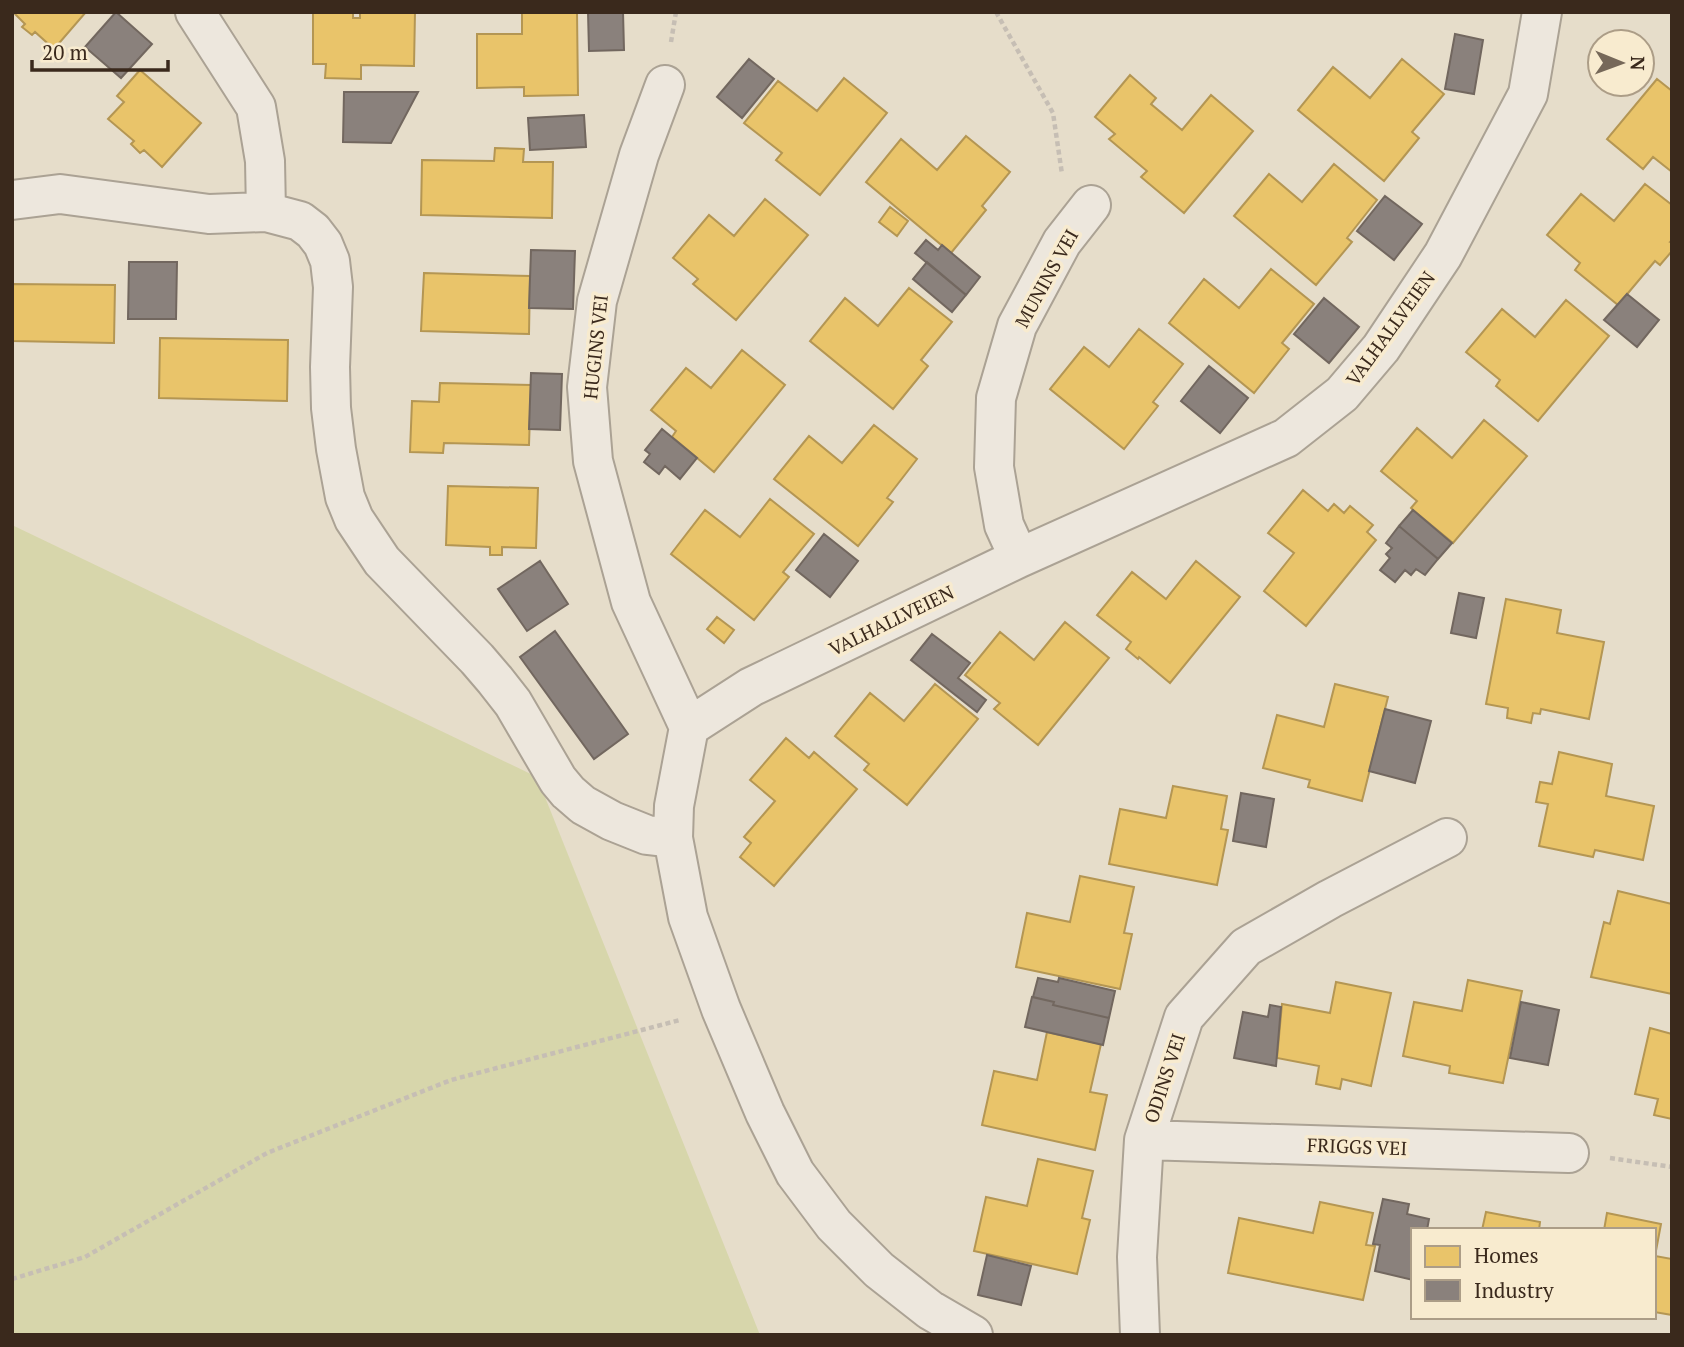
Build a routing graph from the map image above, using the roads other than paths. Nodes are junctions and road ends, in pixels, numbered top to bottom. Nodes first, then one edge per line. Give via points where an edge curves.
1 (195, 12) edge
2 (1542, 12) edge
3 (665, 85) dead end
4 (12, 200) edge
5 (266, 212) junction
6 (1080, 218) road end
7 (1019, 558) junction
8 (689, 727) junction
9 (673, 838) junction
10 (1447, 838) dead end
11 (1144, 1140) junction
12 (1569, 1153) road end
13 (974, 1335) edge
14 (1140, 1335) edge

1 - 5 street via 256,107 265,161
2 - 7 street, VALHALLVEIEN via 1522,107 1443,255 1381,348 1342,394 1286,438
3 - 8 street, HUGINS VEI via 639,155 597,301 587,387 593,461 631,602
4 - 5 street via 60,194 209,214
5 - 9 street via 300,221 323,244 330,261 331,408 336,449 345,497 369,543 495,680 568,793 612,821 647,835
6 - 7 street, MUNINS VEI via 1017,326 996,398 994,467 1004,526
7 - 8 street, VALHALLVEIEN via 751,687
8 - 9 street via 674,806
9 - 13 street via 688,916 721,1009 795,1173 834,1225 879,1269 930,1310
10 - 11 street, ODINS VEI via 1246,947 1184,1017
11 - 12 street, FRIGGS VEI
11 - 14 street, ODINS VEI via 1137,1257

